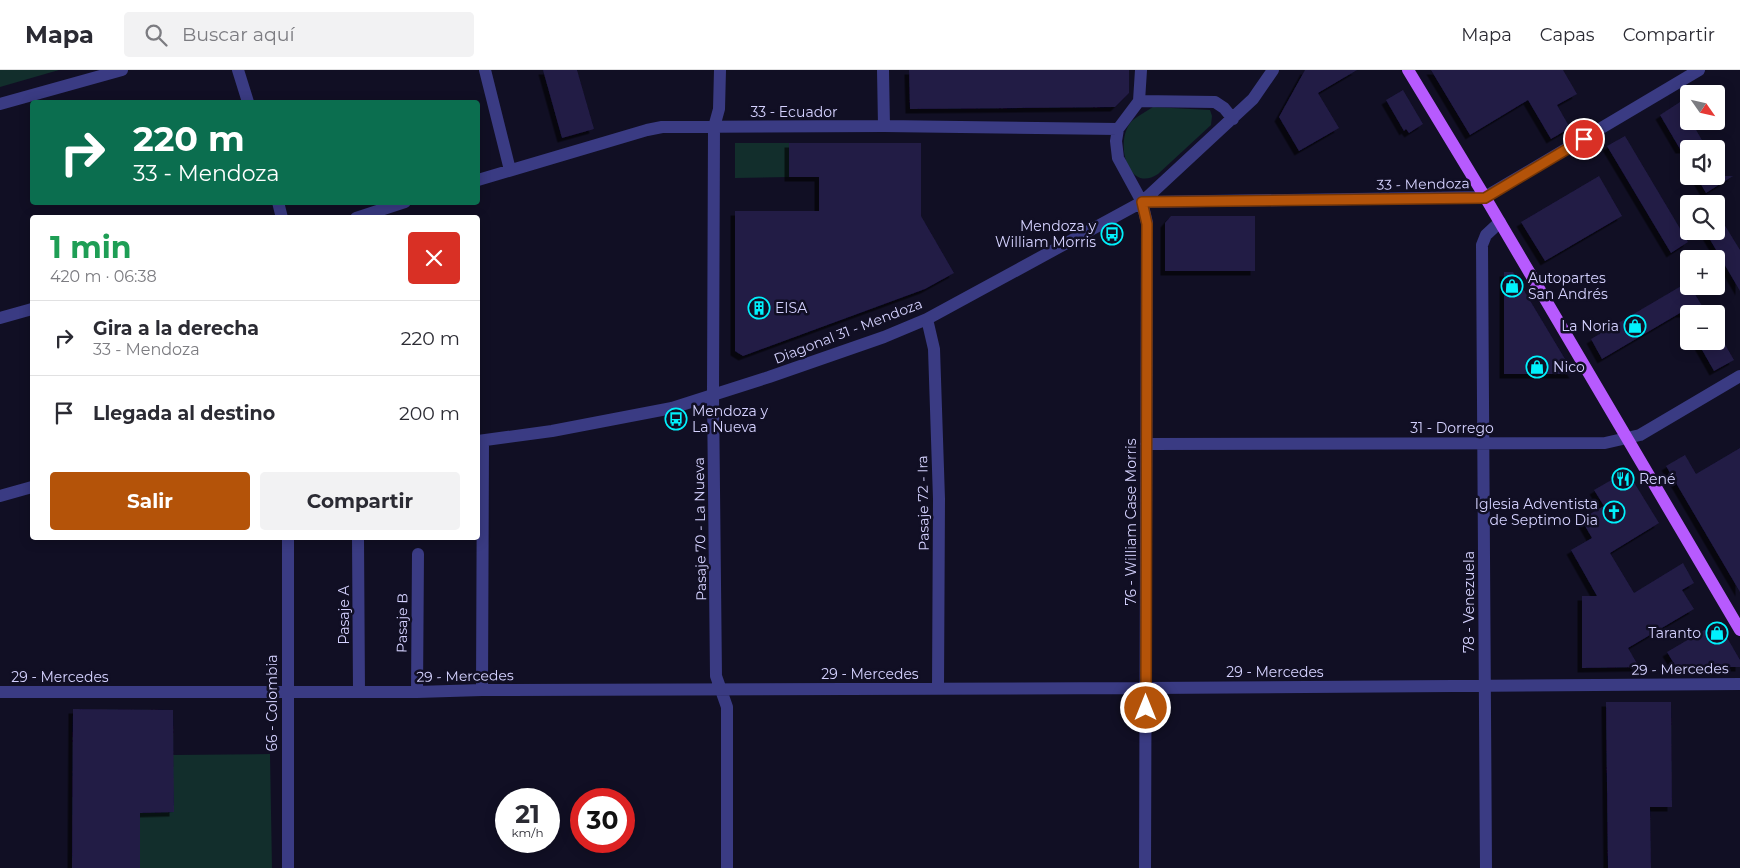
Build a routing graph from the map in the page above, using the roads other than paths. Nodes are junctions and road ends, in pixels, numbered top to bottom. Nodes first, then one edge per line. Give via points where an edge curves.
1 (122, 70) edge
2 (238, 70) edge
3 (485, 70) edge
4 (720, 70) edge
5 (883, 70) edge
6 (1141, 70) edge
7 (1273, 70) edge
8 (1408, 70) edge
9 (1699, 70) edge
10 (247, 100) edge
11 (1139, 101) junction
12 (0, 104) edge
13 (1233, 118) junction
14 (884, 126) junction
15 (714, 127) junction
16 (1118, 129) junction
17 (510, 170) junction
18 (480, 179) edge
19 (1485, 198) junction
20 (1142, 202) junction
21 (396, 205) edge
22 (365, 215) edge
23 (1500, 222) junction
24 (30, 310) edge
25 (0, 318) edge
26 (926, 319) junction
27 (1740, 376) edge
28 (713, 395) junction
29 (1627, 439) junction
30 (480, 441) edge
31 (1483, 442) junction
32 (1146, 444) junction
33 (30, 488) edge
34 (0, 496) edge
35 (288, 540) edge
36 (358, 540) edge
37 (418, 554) dead end
38 (1740, 630) edge
39 (1740, 684) edge
40 (1484, 686) junction
41 (938, 688) junction
42 (1146, 688) junction
43 (482, 690) junction
44 (721, 690) junction
45 (287, 691) junction
46 (0, 692) edge
47 (359, 692) junction
48 (417, 692) junction
49 (288, 868) edge
50 (727, 868) edge
51 (1145, 868) edge
52 (1486, 868) edge

1 - 12 street
2 - 10 street
3 - 17 street
4 - 15 street, Pasaje 70 - La Nueva via 719,109
5 - 14 street
6 - 11 street
7 - 13 street, Diagonal 31 - Mendoza via 1254,99
8 - 19 main road
9 - 19 street, 33 - Mendoza
11 - 13 street via 1215,102
11 - 16 street
13 - 20 street, Diagonal 31 - Mendoza
14 - 15 street, 33 - Ecuador
14 - 16 street, 33 - Ecuador
15 - 17 street, 33 - Ecuador via 647,130
15 - 28 street, Pasaje 70 - La Nueva
16 - 20 street, 76 - William Case Morris via 1118,158
17 - 18 street, 33 - Ecuador
19 - 20 street, 33 - Mendoza
19 - 23 main road
20 - 26 street, Diagonal 31 - Mendoza
20 - 32 street, 76 - William Case Morris via 1147,224
21 - 22 street
23 - 29 main road
23 - 31 street, 78 - Venezuela via 1486,235 1482,245
24 - 25 street
26 - 28 street, Diagonal 31 - Mendoza
26 - 41 street, Pasaje 72 - Ira via 934,349 939,499
27 - 29 street, 31 - Dorrego via 1640,435
28 - 30 street, Diagonal 31 - Mendoza via 672,408 613,420
28 - 44 street, Pasaje 70 - La Nueva via 716,676
29 - 31 street, 31 - Dorrego via 1605,443
29 - 38 main road
30 - 43 street
31 - 32 street, 31 - Dorrego
31 - 40 street, 78 - Venezuela
32 - 42 street, 76 - William Case Morris
33 - 34 street
35 - 45 street, 66 - Colombia
36 - 47 street, Pasaje A
37 - 48 street, Pasaje B
39 - 40 street, 29 - Mercedes
40 - 42 street, 29 - Mercedes
40 - 52 street, 78 - Venezuela
41 - 42 street, 29 - Mercedes
41 - 44 street, 29 - Mercedes
42 - 51 street, 76 - William Case Morris
43 - 44 street, 29 - Mercedes
43 - 48 street, 29 - Mercedes
44 - 50 street, Pasaje 70 - La Nueva via 727,707
45 - 46 street, 29 - Mercedes
45 - 47 street, 29 - Mercedes
45 - 49 street, 66 - Colombia
47 - 48 street, 29 - Mercedes

